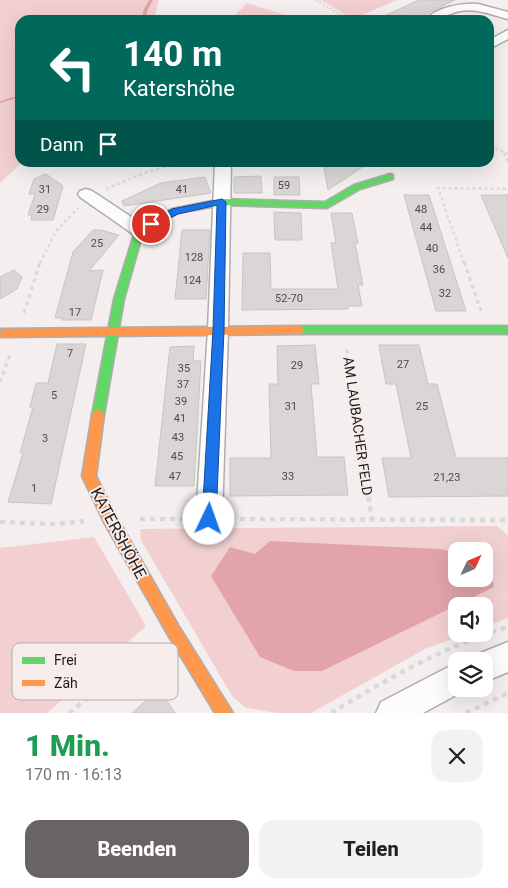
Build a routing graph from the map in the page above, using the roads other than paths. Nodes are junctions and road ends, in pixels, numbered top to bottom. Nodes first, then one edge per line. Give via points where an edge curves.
1 (441, 15) edge
2 (508, 16) edge
3 (508, 34) edge
4 (494, 42) edge
5 (494, 47) edge
6 (508, 52) edge
7 (223, 167) edge
8 (390, 177) dead end
9 (88, 196) road end
10 (222, 202) junction
11 (139, 230) junction
12 (218, 330) junction
13 (508, 330) edge
14 (111, 333) junction
15 (1, 334) edge
16 (209, 519) road end
17 (508, 657) edge
18 (493, 663) edge
19 (448, 682) edge
20 (224, 713) edge
21 (392, 713) edge

1 - 2 street via 457,7 485,8
3 - 4 street
5 - 6 street
7 - 10 street
8 - 10 street via 357,187 327,205
9 - 11 street
10 - 11 street via 175,211
10 - 12 street
11 - 14 street, KATERSHÖHE via 125,270
12 - 13 street
12 - 14 street
12 - 16 street
14 - 15 street
14 - 20 street, KATERSHÖHE via 89,476 173,630
17 - 18 street
19 - 21 street

